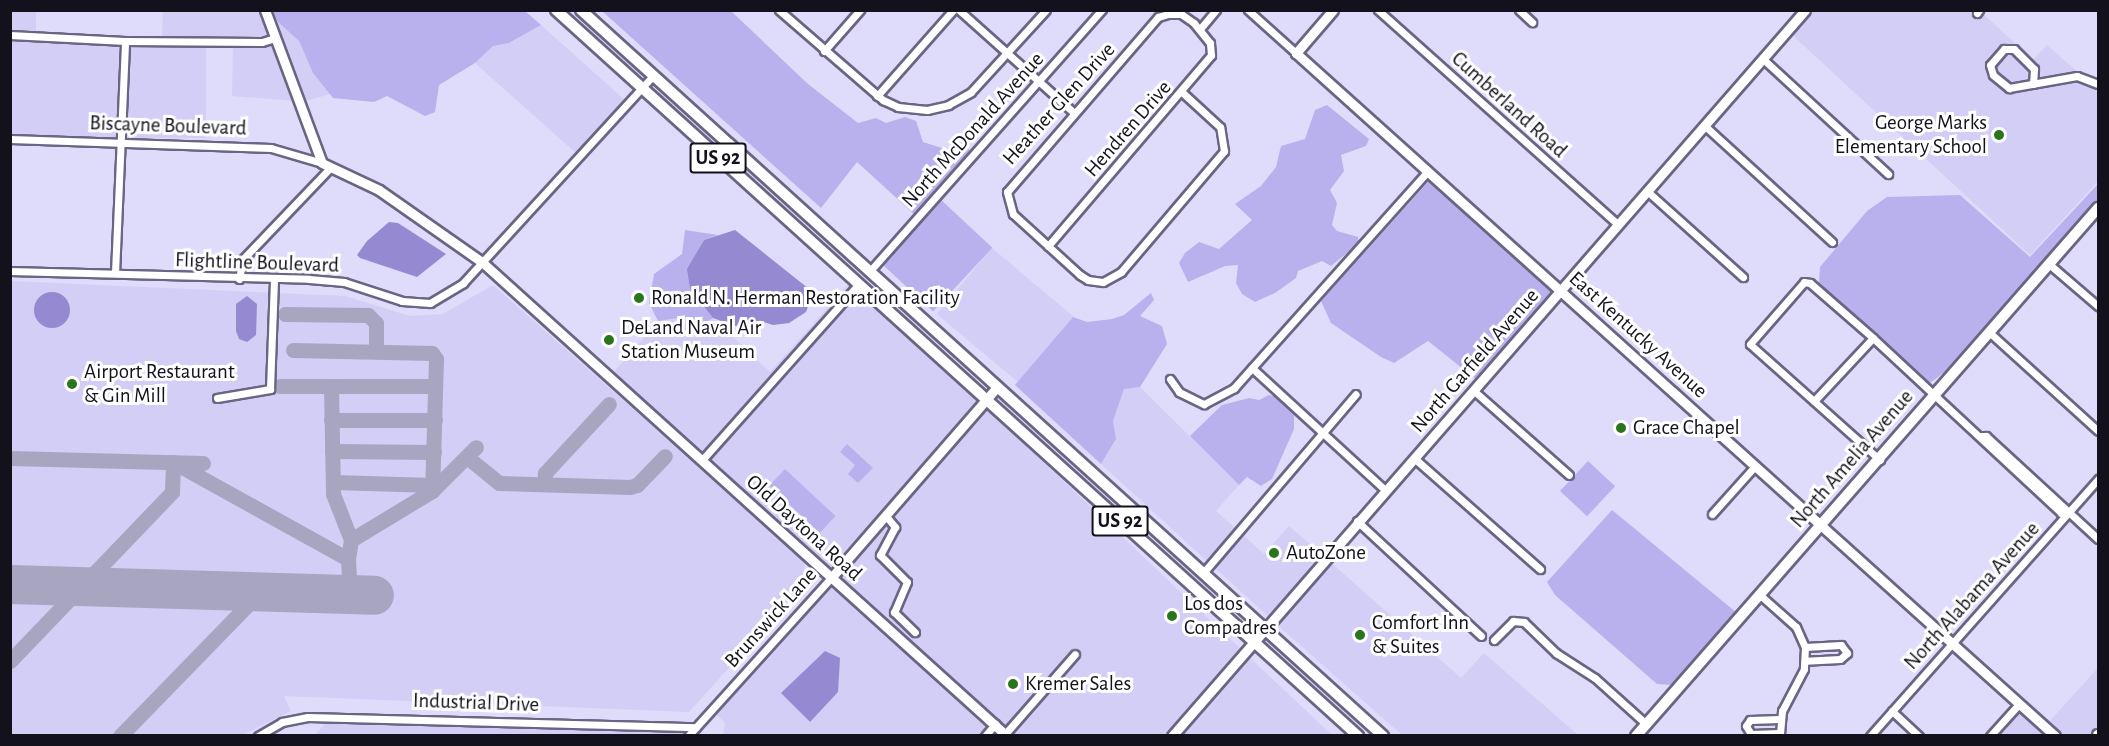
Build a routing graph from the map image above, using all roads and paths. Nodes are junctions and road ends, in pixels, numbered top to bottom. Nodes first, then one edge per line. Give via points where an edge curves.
1 (265, 10) edge
2 (555, 10) edge
3 (581, 10) edge
4 (779, 10) edge
5 (860, 10) edge
6 (953, 10) edge
7 (958, 10) edge
8 (1046, 10) edge
9 (1102, 10) edge
10 (1216, 10) edge
11 (1248, 10) edge
12 (1333, 10) edge
13 (1378, 10) edge
14 (1519, 10) edge
15 (1805, 10) edge
16 (1532, 22) dead end
17 (1200, 29) junction
18 (10, 35) edge
19 (275, 38) junction
20 (125, 41) junction
21 (824, 51) junction
22 (1296, 53) junction
23 (1006, 55) junction
24 (1763, 59) junction
25 (2036, 73) junction
26 (653, 76) junction
27 (1038, 81) junction
28 (2050, 81) junction
29 (2033, 84) junction
30 (2098, 84) edge
31 (642, 89) junction
32 (1182, 92) junction
33 (877, 96) junction
34 (1074, 113) junction
35 (1705, 126) junction
36 (10, 139) edge
37 (119, 141) junction
38 (326, 165) junction
39 (1428, 171) junction
40 (1888, 174) dead end
41 (1647, 191) junction
42 (2098, 208) edge
43 (1617, 224) junction
44 (1832, 242) dead end
45 (1048, 246) junction
46 (482, 262) junction
47 (2049, 264) junction
48 (840, 267) junction
49 (10, 272) edge
50 (869, 272) junction
51 (115, 273) junction
52 (1743, 277) dead end
53 (239, 279) junction
54 (274, 280) junction
55 (859, 284) junction
56 (888, 288) junction
57 (1561, 290) junction
58 (2098, 306) edge
59 (1989, 332) junction
60 (1873, 338) junction
61 (577, 347) joint
62 (1252, 368) junction
63 (1170, 379) dead end
64 (997, 387) junction
65 (1473, 390) junction
66 (1356, 394) dead end
67 (1933, 395) junction
68 (217, 398) dead end
69 (985, 399) junction
70 (1814, 401) junction
71 (2098, 431) edge
72 (1323, 433) junction
73 (1414, 458) junction
74 (702, 460) junction
75 (1880, 460) junction
76 (1755, 466) junction
77 (1569, 475) dead end
78 (2098, 479) edge
79 (1385, 490) junction
80 (2068, 513) junction
81 (1712, 514) dead end
82 (885, 515) junction
83 (1358, 521) junction
84 (1821, 526) junction
85 (2098, 540) edge
86 (1540, 569) dead end
87 (1203, 573) junction
88 (831, 578) junction
89 (1760, 595) junction
90 (1266, 629) junction
91 (915, 632) dead end
92 (1481, 636) dead end
93 (1494, 640) dead end
94 (1254, 642) junction
95 (1952, 644) junction
96 (1805, 647) junction
97 (1075, 654) dead end
98 (1806, 661) junction
99 (2019, 704) junction
100 (1892, 711) junction
101 (1780, 719) junction
102 (995, 724) junction
103 (696, 726) junction
104 (1642, 731) edge
105 (1780, 734) edge
106 (258, 735) edge
107 (688, 735) edge
108 (985, 735) edge
109 (1006, 735) edge
110 (1172, 735) edge
111 (1358, 735) edge
112 (1383, 735) edge
113 (1870, 735) edge
114 (1919, 735) edge
115 (1990, 735) edge
116 (2055, 735) edge

1 - 19 street
2 - 31 main road, US 92
3 - 26 main road, US 92
4 - 21 street
5 - 21 street
6 - 33 street
7 - 23 street
8 - 23 street
9 - 27 street, North McDonald Avenue
10 - 17 street
11 - 22 street, East Kentucky Avenue
12 - 22 street
13 - 43 street, Cumberland Road
14 - 16 street
15 - 24 street, North Garfield Avenue
17 - 32 street, Hendren Drive via 1210,43 1211,55
17 - 34 street, Heather Glen Drive via 1181,14 1158,17
18 - 20 street
19 - 20 street via 262,42
19 - 38 street
20 - 37 street
21 - 33 street
22 - 39 street, East Kentucky Avenue
23 - 27 street
23 - 33 street via 971,92 948,105 927,110 905,108
24 - 35 street, North Garfield Avenue
24 - 40 street
25 - 28 street
25 - 29 street
25 - 29 street via 2010,47 1990,65 1993,75 2009,88
26 - 31 street, Flightline Boulevard
26 - 50 main road, US 92
27 - 34 street
27 - 50 street, North McDonald Avenue
28 - 29 street
28 - 30 street via 2077,76
31 - 46 street, Flightline Boulevard
31 - 48 main road, US 92
32 - 45 street, Hendren Drive
32 - 45 street, Heather Glen Drive via 1220,127 1224,151 1121,272 1103,282 1080,275
34 - 45 street, Heather Glen Drive via 1007,192 1013,214
35 - 41 street, North Garfield Avenue
35 - 44 street
36 - 37 street, Biscayne Boulevard
37 - 38 street, Biscayne Boulevard via 272,148
37 - 51 street
38 - 46 street, Biscayne Boulevard via 379,190
38 - 53 street via 243,259
39 - 57 street, East Kentucky Avenue
39 - 62 street
41 - 43 street, North Garfield Avenue
41 - 52 street
42 - 47 main road, North Amelia Avenue
43 - 57 street, North Garfield Avenue
46 - 54 street, Flightline Boulevard via 455,291 430,303 402,302 344,282
46 - 61 street, Biscayne Boulevard
47 - 58 street
47 - 59 main road, North Amelia Avenue
48 - 50 main road via 855,273
48 - 55 main road, US 92
49 - 51 street, Flightline Boulevard
50 - 56 main road, US 92
51 - 53 street, Flightline Boulevard
53 - 54 street, Flightline Boulevard
54 - 68 street via 270,389
55 - 56 main road via 872,282
55 - 69 main road, US 92
55 - 74 street
56 - 64 main road, US 92
57 - 65 street, North Garfield Avenue
57 - 76 street, East Kentucky Avenue
59 - 67 main road, North Amelia Avenue
59 - 71 street
60 - 67 street
60 - 70 street
60 - 70 street via 1810,283 1804,282 1750,344
61 - 74 street, Old Daytona Road
62 - 63 street via 1234,388 1203,404 1179,392
62 - 72 street
64 - 69 street, Brunswick Lane
64 - 87 main road, US 92
65 - 73 street, North Garfield Avenue
65 - 77 street
66 - 72 street
67 - 75 main road, North Amelia Avenue
67 - 80 street via 2061,513
69 - 82 street, Brunswick Lane
69 - 94 main road, US 92
70 - 75 street
72 - 79 street
72 - 87 street
73 - 79 street, North Garfield Avenue
73 - 86 street
74 - 88 street, Old Daytona Road
75 - 84 main road, North Amelia Avenue
76 - 81 street
76 - 84 street, East Kentucky Avenue
78 - 80 street, North Alabama Avenue
79 - 83 street, North Garfield Avenue
80 - 85 street
80 - 95 street, North Alabama Avenue
82 - 88 street, Brunswick Lane
82 - 91 street via 895,527 880,555 907,582 894,612
83 - 90 street, North Garfield Avenue
83 - 92 street
84 - 89 main road, North Amelia Avenue
84 - 95 street, East Kentucky Avenue
87 - 90 main road, US 92
88 - 102 street, Old Daytona Road
88 - 103 street, Brunswick Lane
89 - 96 street via 1796,627
89 - 104 main road, North Amelia Avenue
90 - 94 street, North Garfield Avenue
90 - 112 main road, US 92
93 - 104 street via 1513,621 1524,622 1556,653 1595,678
94 - 110 street, North Garfield Avenue
94 - 111 main road, US 92
95 - 99 street, East Kentucky Avenue
95 - 100 street, North Alabama Avenue
96 - 98 street
96 - 98 street via 1841,645 1847,653 1840,659
97 - 109 street
98 - 101 street
99 - 115 street
99 - 116 street, East Kentucky Avenue
100 - 113 street, North Alabama Avenue
100 - 114 street
101 - 105 street
101 - 105 street via 1750,720 1746,726 1751,734
102 - 108 street
102 - 109 street, Old Daytona Road
103 - 106 street, Industrial Drive via 318,716 295,718
103 - 107 street, Brunswick Lane

